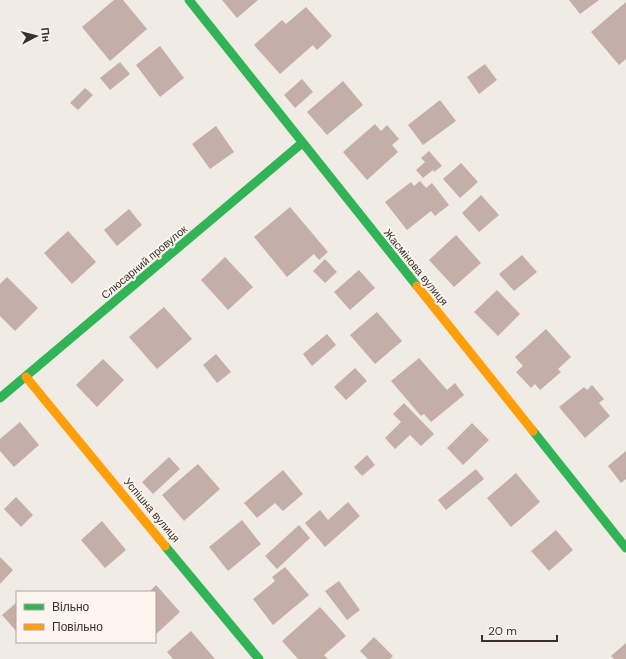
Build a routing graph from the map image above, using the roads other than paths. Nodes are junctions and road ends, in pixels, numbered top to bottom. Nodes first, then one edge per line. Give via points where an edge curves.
1 (189, 0) edge
2 (302, 143) junction
3 (26, 377) junction
4 (0, 398) edge
5 (626, 548) edge
6 (259, 659) edge

1 - 2 street, Жасмінова вулиця
2 - 3 street, Слюсарний провулок
2 - 5 street, Жасмінова вулиця
3 - 4 street, Слюсарний провулок
3 - 6 street, Успішна вулиця

